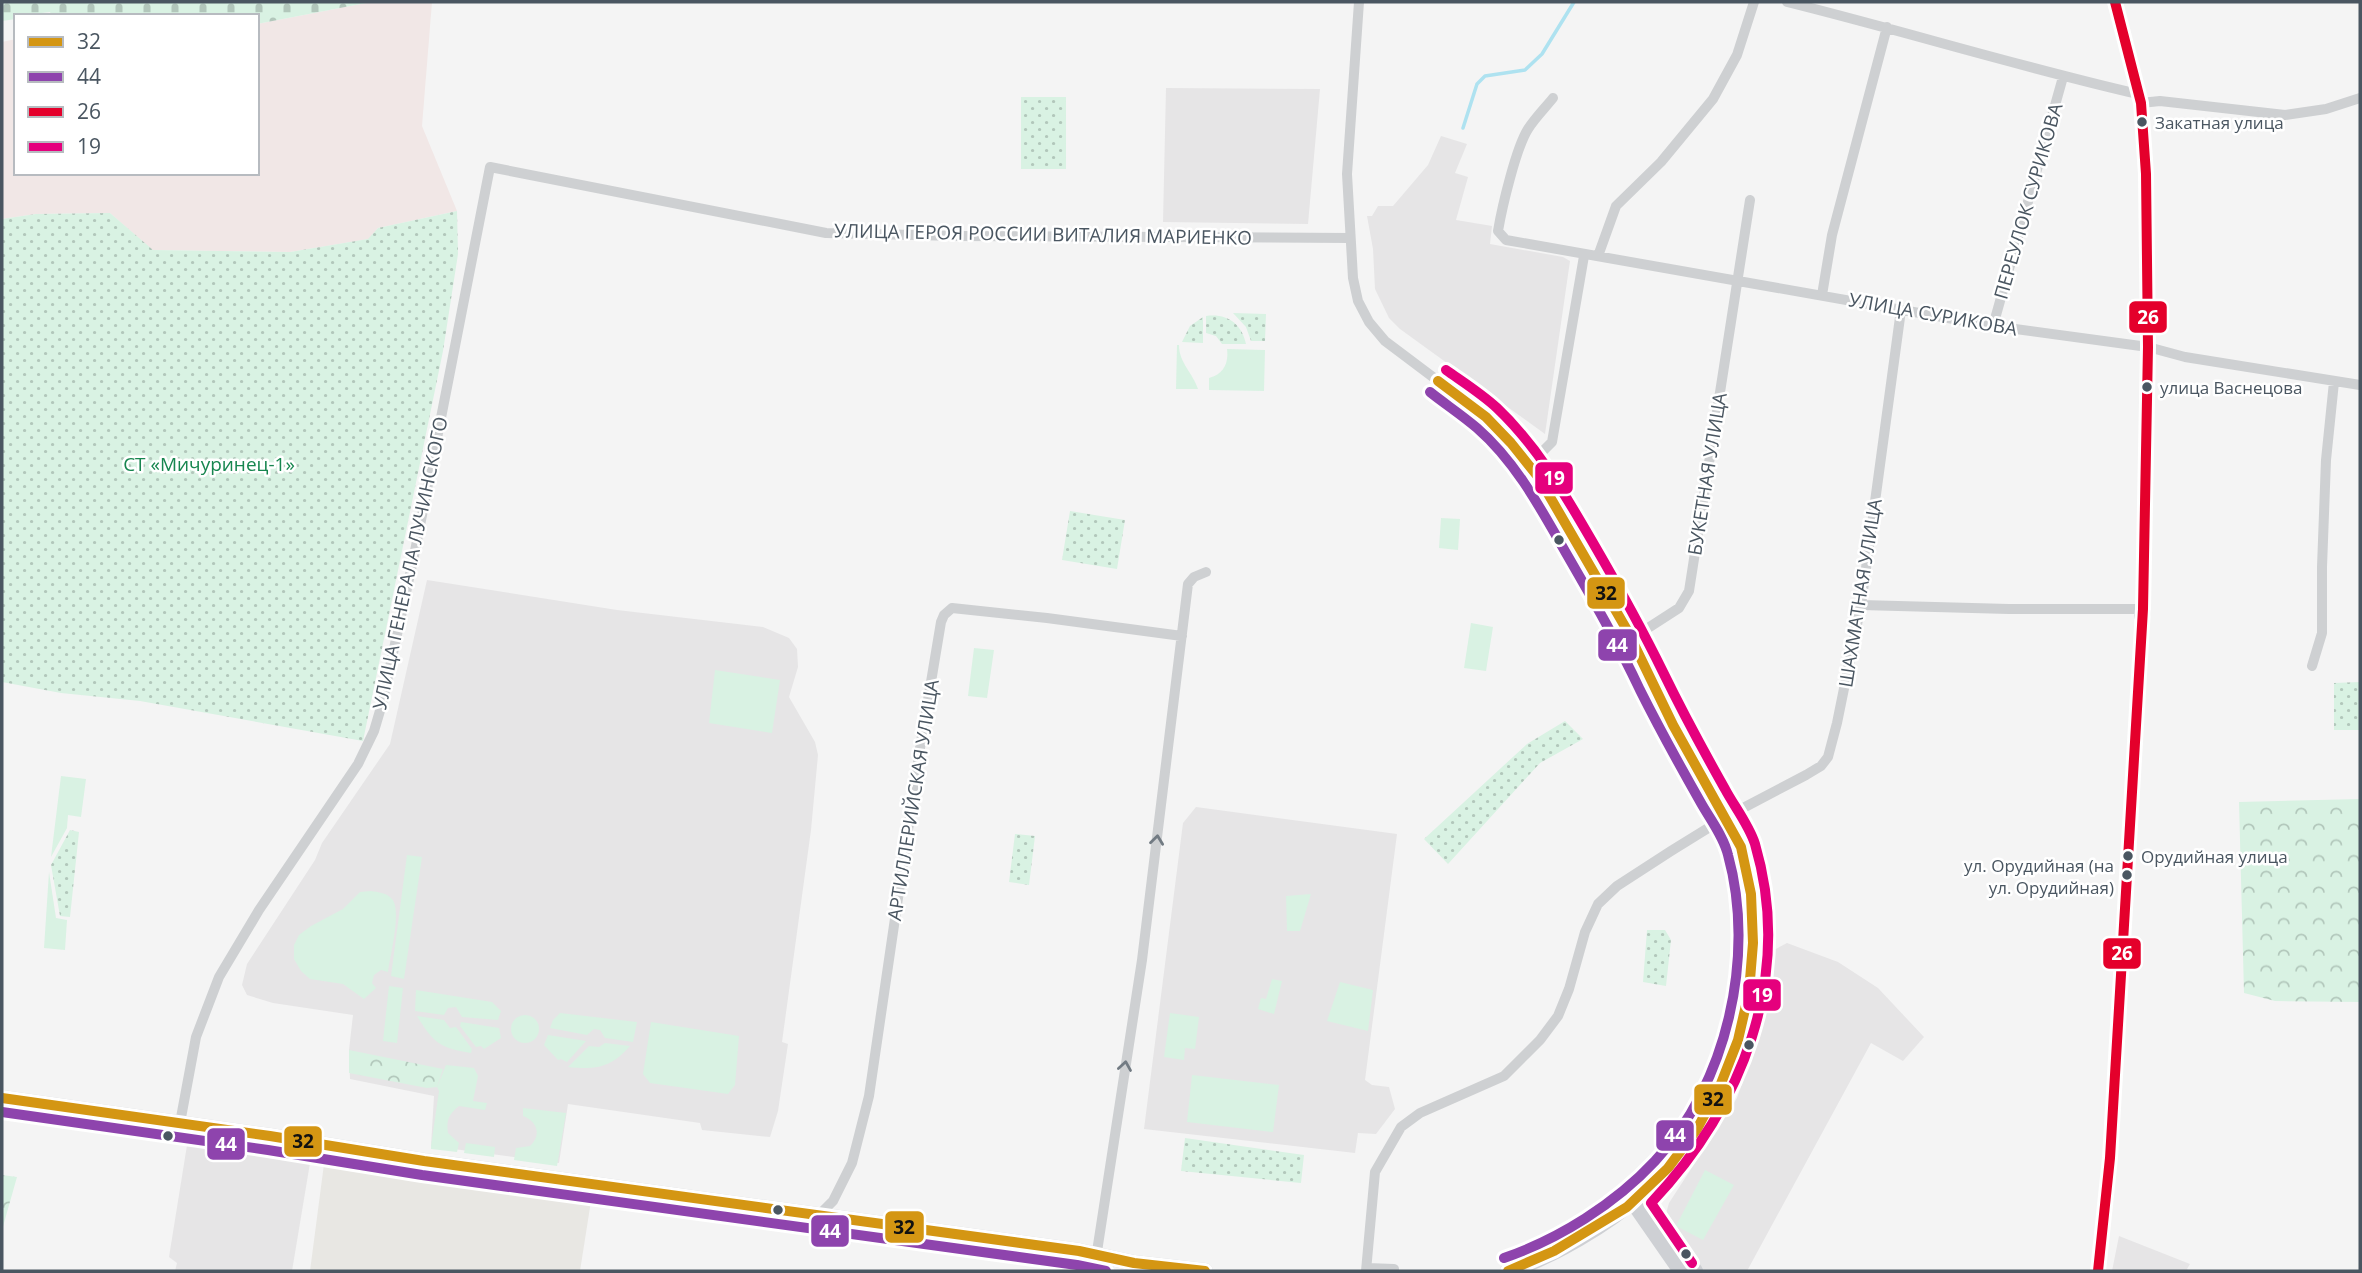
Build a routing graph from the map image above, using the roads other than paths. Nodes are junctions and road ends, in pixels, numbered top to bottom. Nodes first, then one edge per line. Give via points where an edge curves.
1 (1359, 2) edge
2 (1754, 2) edge
3 (1787, 2) edge
4 (1887, 27) junction
5 (2063, 77) junction
6 (1553, 97) dead end
7 (2360, 98) edge
8 (490, 167) joint
9 (1750, 200) dead end
10 (1350, 238) junction
11 (1584, 256) junction
12 (1598, 256) junction
13 (1738, 281) junction
14 (1822, 295) junction
15 (1901, 310) junction
16 (1993, 326) junction
17 (2334, 382) junction
18 (2360, 385) edge
19 (1529, 465) junction
20 (1206, 572) dead end
21 (1861, 605) junction
22 (2143, 613) dead end
23 (1182, 636) junction
24 (1631, 639) junction
25 (2312, 666) dead end
26 (1726, 817) junction
27 (2, 1098) edge
28 (180, 1123) junction
29 (1637, 1198) junction
30 (820, 1215) junction
31 (1095, 1263) edge
32 (1394, 1269) dead end
33 (1366, 1270) edge
34 (1205, 1271) edge
35 (1508, 1271) edge
36 (1681, 1271) edge
37 (1695, 1271) edge

1 - 10 street via 1347,174
2 - 12 street via 1737,55 1713,99 1661,162 1616,206
3 - 4 street
4 - 5 street
4 - 14 street via 1832,235
5 - 7 street via 2139,98 2285,115
5 - 16 street, ПЕРЕУЛОК СУРИКОВА
6 - 11 street, УЛИЦА СУРИКОВА via 1527,131 1498,230 1506,240
8 - 10 street, УЛИЦА ГЕРОЯ РОССИИ ВИТАЛИЯ МАРИЕНКО via 826,233
8 - 28 street, УЛИЦА ГЕНЕРАЛА ЛУЧИНСКОГО via 415,551 374,731 358,764 219,976 196,1037
9 - 13 street, БУКЕТНАЯ УЛИЦА
10 - 19 street via 1358,301 1369,322 1385,341 1486,417
11 - 12 street, УЛИЦА СУРИКОВА
11 - 19 street via 1552,442
12 - 13 street, УЛИЦА СУРИКОВА
13 - 14 street, УЛИЦА СУРИКОВА
13 - 24 street, БУКЕТНАЯ УЛИЦА via 1689,591 1679,608
14 - 15 street, УЛИЦА СУРИКОВА
15 - 16 street, УЛИЦА СУРИКОВА
15 - 21 street, ШАХМАТНАЯ УЛИЦА
16 - 17 street, УЛИЦА СУРИКОВА via 2148,347
17 - 18 street, УЛИЦА СУРИКОВА
17 - 25 street via 2326,460 2322,634
19 - 24 street
20 - 23 street via 1188,584
21 - 22 street
21 - 26 street, ШАХМАТНАЯ УЛИЦА via 1828,757 1806,775
23 - 30 street, АРТИЛЛЕРИЙСКАЯ УЛИЦА via 952,608 944,615 869,1096 852,1163
31 -> 23 street via 1142,960
24 - 26 street
26 - 29 street via 1741,848 1752,892 1754,944 1745,1015 1734,1054 1710,1104 1666,1169
26 - 33 street, ШАХМАТНАЯ УЛИЦА via 1618,886 1598,904 1558,1016 1504,1076 1420,1112 1401,1126 1375,1172
27 - 28 main road
28 - 30 main road
29 - 35 main road via 1556,1250
29 - 36 main road
29 - 37 main road
30 - 31 main road
31 - 34 main road
32 - 33 street

